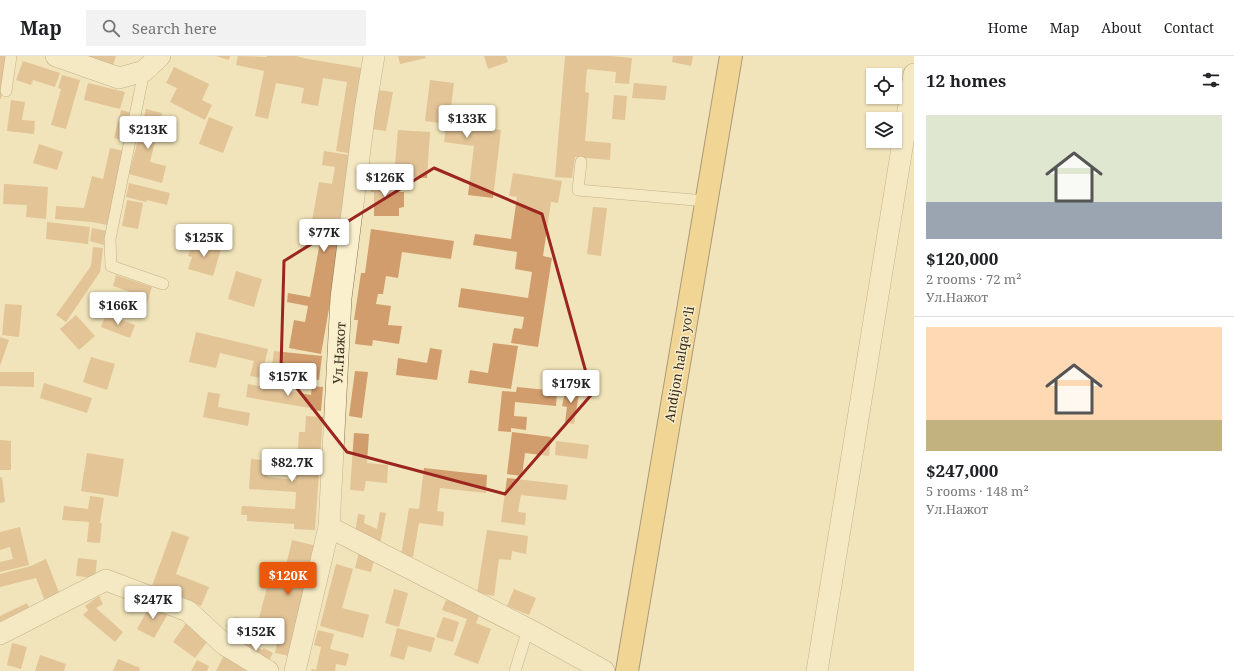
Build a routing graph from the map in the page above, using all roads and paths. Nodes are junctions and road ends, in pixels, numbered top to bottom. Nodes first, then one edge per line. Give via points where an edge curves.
1 (11, 56) edge
2 (56, 56) edge
3 (160, 56) edge
4 (374, 56) edge
5 (731, 56) edge
6 (144, 71) junction
7 (914, 74) edge
8 (6, 91) dead end
9 (581, 162) dead end
10 (706, 201) junction
11 (163, 284) dead end
12 (330, 527) junction
13 (528, 629) junction
14 (0, 634) edge
15 (268, 671) edge
16 (295, 671) edge
17 (515, 671) edge
18 (604, 671) edge
19 (627, 671) edge
20 (817, 671) edge

1 - 8 lane
2 - 6 street via 119,78
3 - 6 street
4 - 12 street, Ул.Нажот via 341,298
5 - 10 highway, Andijon halqa yo‘li
6 - 11 lane via 110,239 110,266
7 - 20 street
9 - 10 lane via 578,190
10 - 19 highway, Andijon halqa yo‘li
12 - 13 street
12 - 16 street, Ул.Нажот
13 - 17 lane
13 - 18 street
14 - 15 street via 106,580 188,611 225,645

